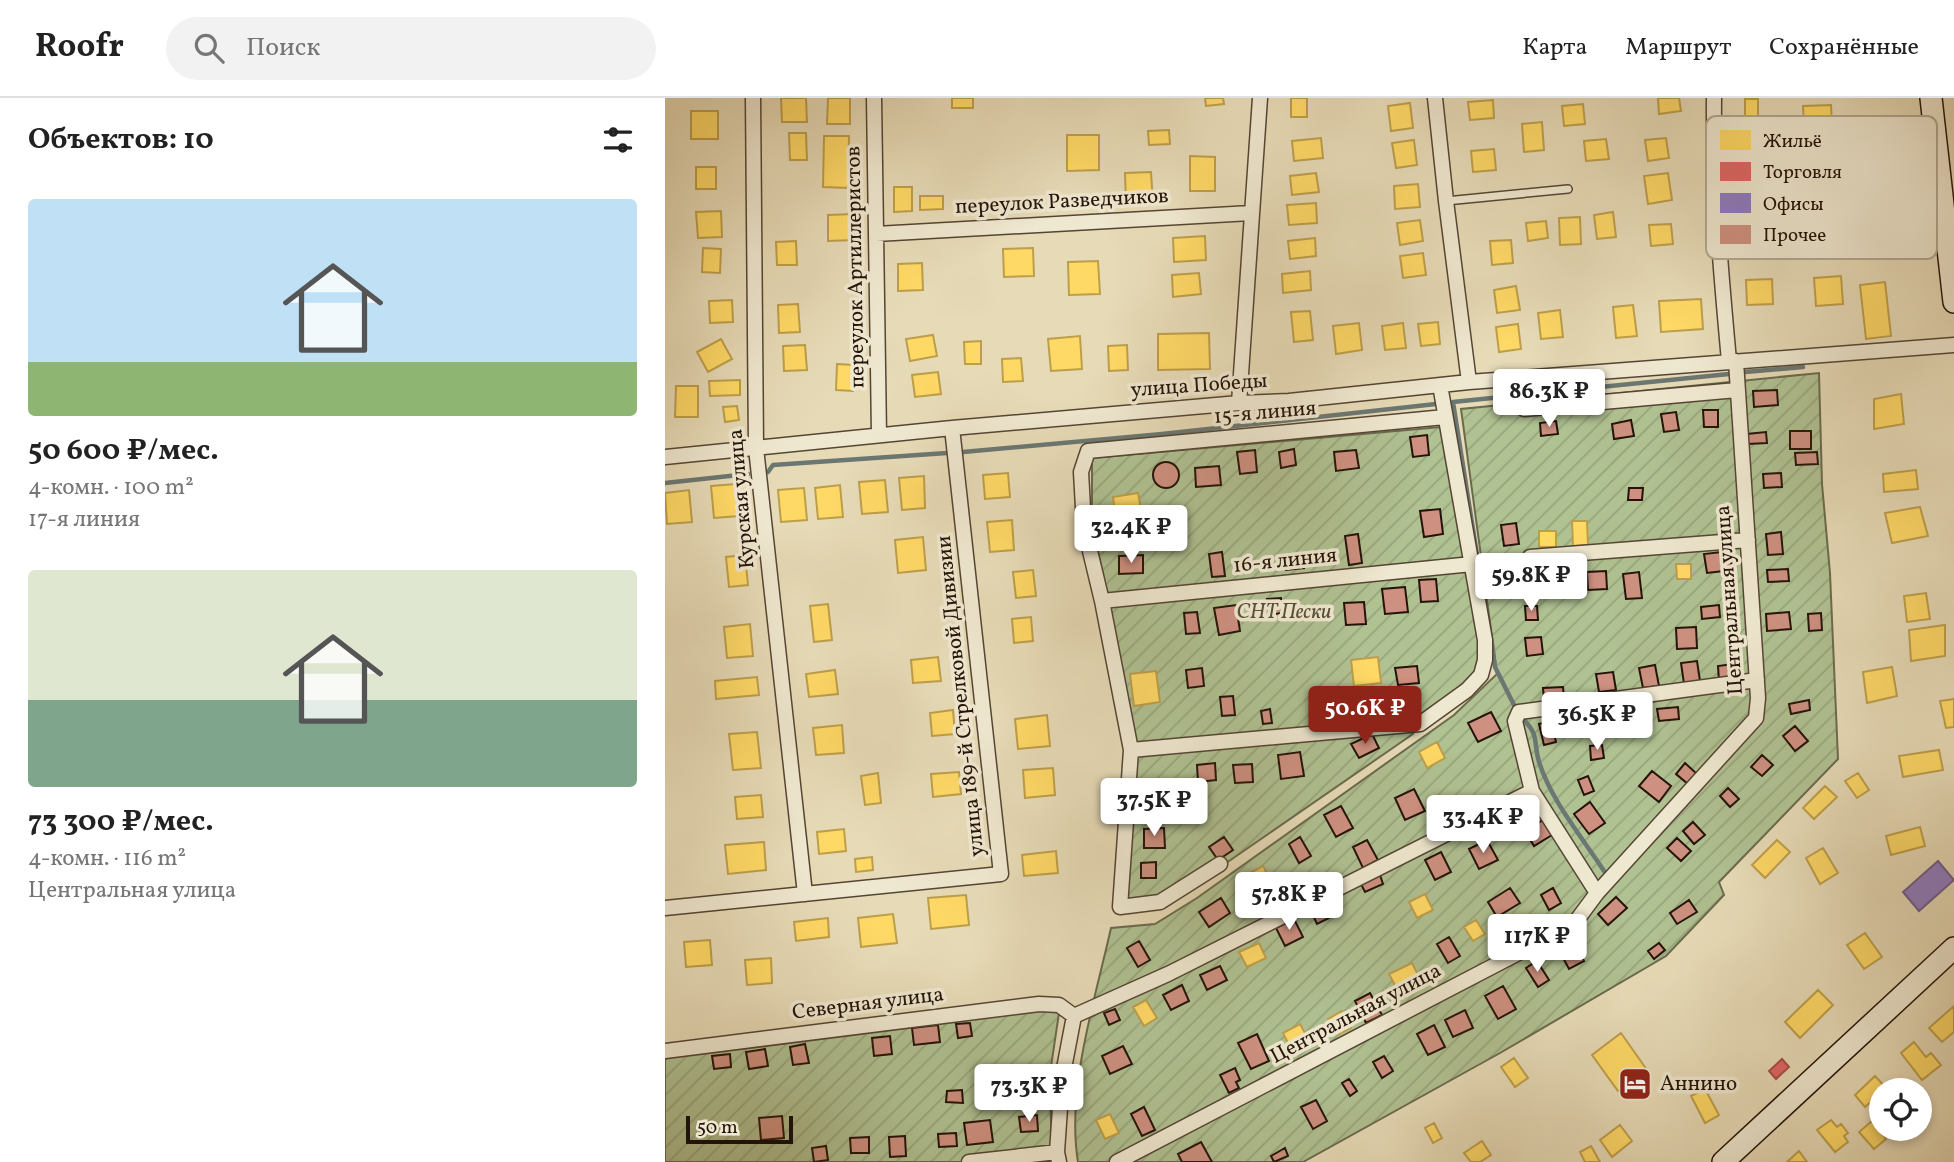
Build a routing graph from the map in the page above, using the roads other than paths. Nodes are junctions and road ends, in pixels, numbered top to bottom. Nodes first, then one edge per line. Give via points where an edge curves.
1 (753, 98) edge
2 (874, 98) edge
3 (1259, 98) edge
4 (1435, 98) edge
5 (1714, 98) edge
6 (1931, 98) edge
7 (1714, 116) edge
8 (1933, 116) edge
9 (1937, 151) edge
10 (1568, 189) dead end
11 (1445, 201) junction
12 (1251, 213) junction
13 (876, 234) junction
14 (1721, 259) edge
15 (1954, 302) edge
16 (1954, 345) edge
17 (1732, 361) junction
18 (1469, 382) junction
19 (1440, 385) junction
20 (1737, 390) junction
21 (1238, 403) junction
22 (1524, 409) dead end
23 (1445, 417) junction
24 (952, 428) junction
25 (880, 435) junction
26 (756, 448) junction
27 (665, 457) edge
28 (1748, 540) junction
29 (1529, 557) dead end
30 (1472, 564) junction
31 (1102, 601) junction
32 (1757, 680) junction
33 (1131, 750) junction
34 (1532, 791) junction
35 (1220, 864) dead end
36 (1597, 893) junction
37 (805, 894) junction
38 (665, 908) edge
39 (1954, 948) edge
40 (1073, 1016) junction
41 (665, 1051) edge
42 (1058, 1157) edge
43 (969, 1162) edge
44 (1117, 1162) edge
45 (1723, 1162) edge

1 - 26 street, Курская улица
2 - 13 street, переулок Артиллеристов
3 - 12 street
4 - 11 street
5 - 7 street, Центральная улица
6 - 8 main road
9 - 15 main road
10 - 11 lane
11 - 18 street
12 - 13 street, переулок Разведчиков
12 - 21 street
13 - 25 street, переулок Артиллеристов
14 - 17 street, Центральная улица
16 - 17 street, улица Победы
17 - 18 street, улица Победы
17 - 20 street, Центральная улица
18 - 19 street, улица Победы
19 - 21 street, улица Победы
19 - 23 street
20 - 22 street
20 - 28 street, Центральная улица
21 - 24 street, улица Победы
23 - 30 street
23 - 31 street, 15-я линия via 1088,451 1081,472 1084,526
24 - 25 street, улица Победы
24 - 37 street, улица 189-й Стрелковой Дивизии via 1001,874
25 - 26 street, улица Победы
26 - 27 street, улица Победы
26 - 37 street, Курская улица
28 - 29 street
28 - 32 street, Центральная улица
30 - 31 street, 16-я линия
30 - 33 street via 1485,640 1481,675 1420,724
31 - 33 street
32 - 34 street via 1518,712 1515,721
32 - 36 street, Центральная улица via 1756,718
33 - 35 street via 1120,907 1160,902
34 - 36 street
34 - 40 street via 1168,974
36 - 44 street, Центральная улица via 1574,924
37 - 38 street, улица 189-й Стрелковой Дивизии
39 - 45 main road
40 - 41 street, Северная улица via 1059,1005 1039,1004
40 - 42 street via 1062,1079
42 - 43 street

